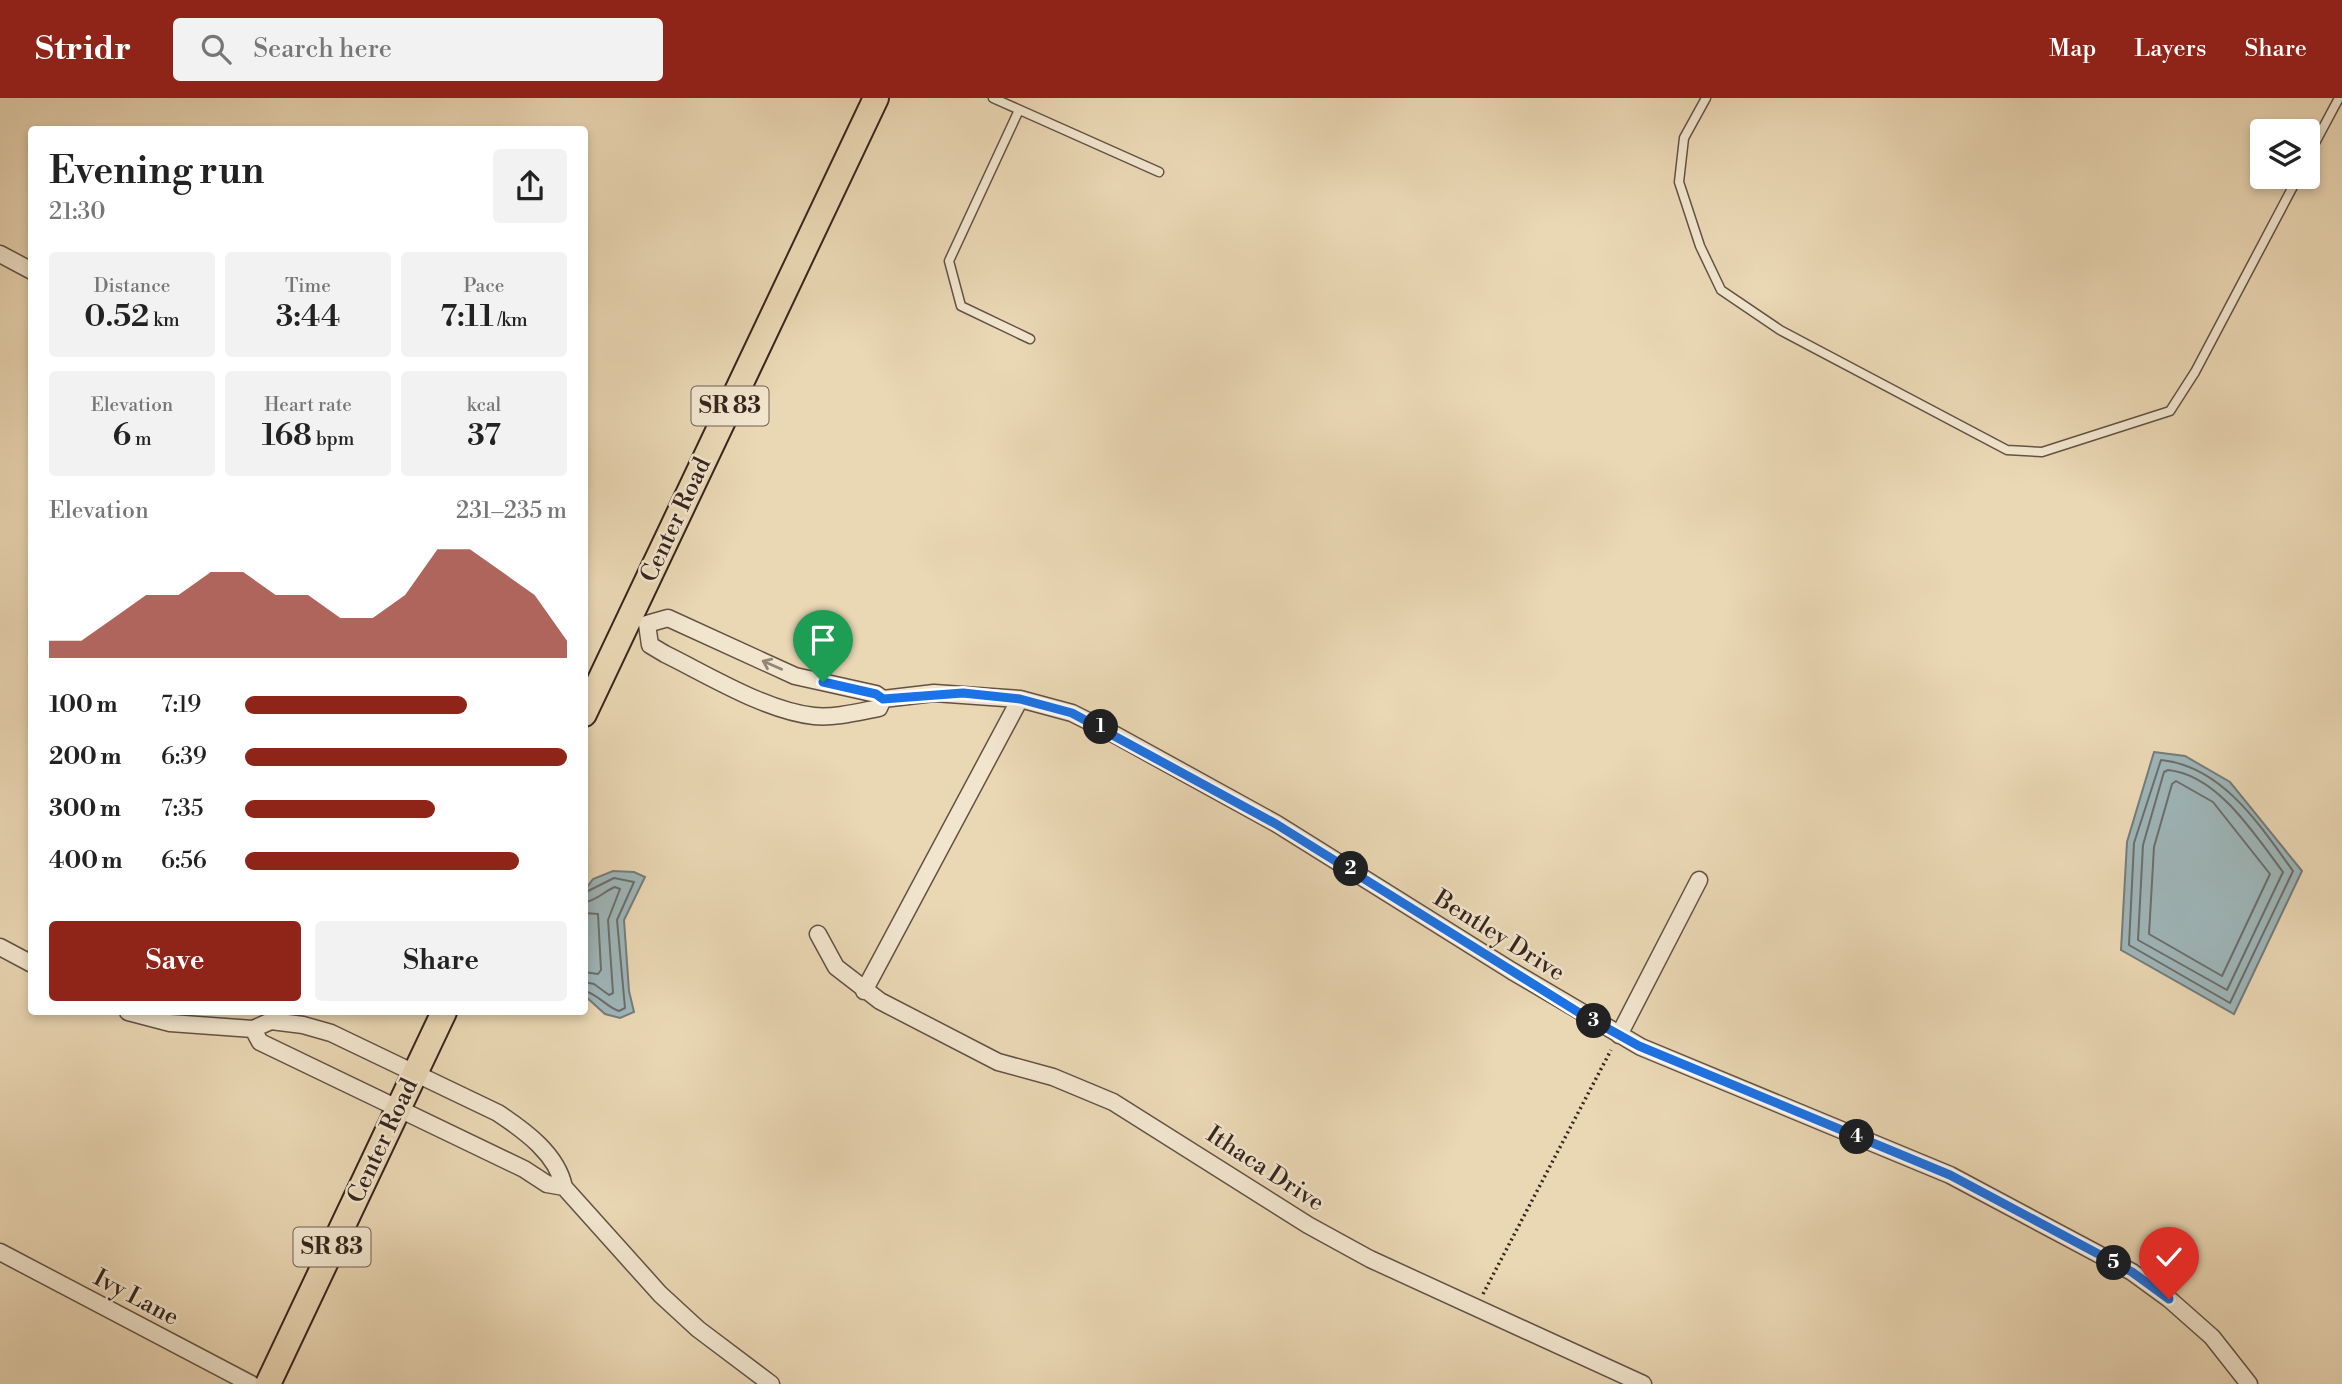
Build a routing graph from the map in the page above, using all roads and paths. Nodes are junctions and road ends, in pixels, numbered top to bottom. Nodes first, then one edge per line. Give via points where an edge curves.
1 (876, 98) edge
2 (993, 98) edge
3 (1706, 98) edge
4 (2339, 98) edge
5 (1019, 110) junction
6 (2320, 134) edge
7 (1159, 172) dead end
8 (2292, 189) edge
9 (0, 254) edge
10 (28, 269) edge
11 (1030, 339) dead end
12 (639, 620) junction
13 (883, 699) junction
14 (1020, 699) junction
15 (588, 707) edge
16 (1699, 880) dead end
17 (818, 934) dead end
18 (0, 947) edge
19 (28, 962) edge
20 (864, 991) junction
21 (139, 1015) edge
22 (443, 1015) edge
23 (253, 1029) junction
24 (1619, 1035) junction
25 (415, 1074) junction
26 (397, 1110) junction
27 (564, 1187) junction
28 (0, 1252) edge
29 (1475, 1308) junction
30 (251, 1384) edge
31 (268, 1384) edge
32 (771, 1384) edge
33 (1643, 1384) edge
34 (2249, 1384) edge

1 - 12 main road, Center Road / SR 83
2 - 5 lane
3 - 8 lane via 1684,138 1679,182 1699,246 1721,290 1780,330 2007,450 2042,452 2170,411
4 - 6 lane
5 - 7 lane
5 - 11 lane via 948,261 961,306
9 - 10 street
13 -> 12 street, Bentley Drive via 795,676 668,618
12 - 13 street, Bentley Drive via 650,645 665,654 791,711 834,715 878,708
12 - 15 main road, Center Road / SR 83
13 - 14 street, Bentley Drive via 934,692
14 - 20 street
14 - 24 street, Bentley Drive via 1082,718 1265,817
16 - 24 street
17 - 20 street, Ithaca Drive via 836,967
18 - 19 street
20 - 29 street, Ithaca Drive via 998,1062 1053,1077 1113,1102 1308,1225
21 - 23 street via 170,1023
22 - 25 main road, Center Road / SR 83
23 - 25 street via 271,1021 303,1024
23 - 26 street via 260,1042
24 - 29 path
24 - 34 street, Bentley Drive via 1688,1069 1950,1175 2132,1272 2212,1337
25 - 26 main road, Center Road / SR 83
25 - 27 street via 517,1126 561,1172
26 - 27 street via 548,1184
26 - 31 main road, Center Road / SR 83
27 - 32 street via 660,1294
28 - 30 street, Ivy Lane
29 - 33 street, Ithaca Drive

